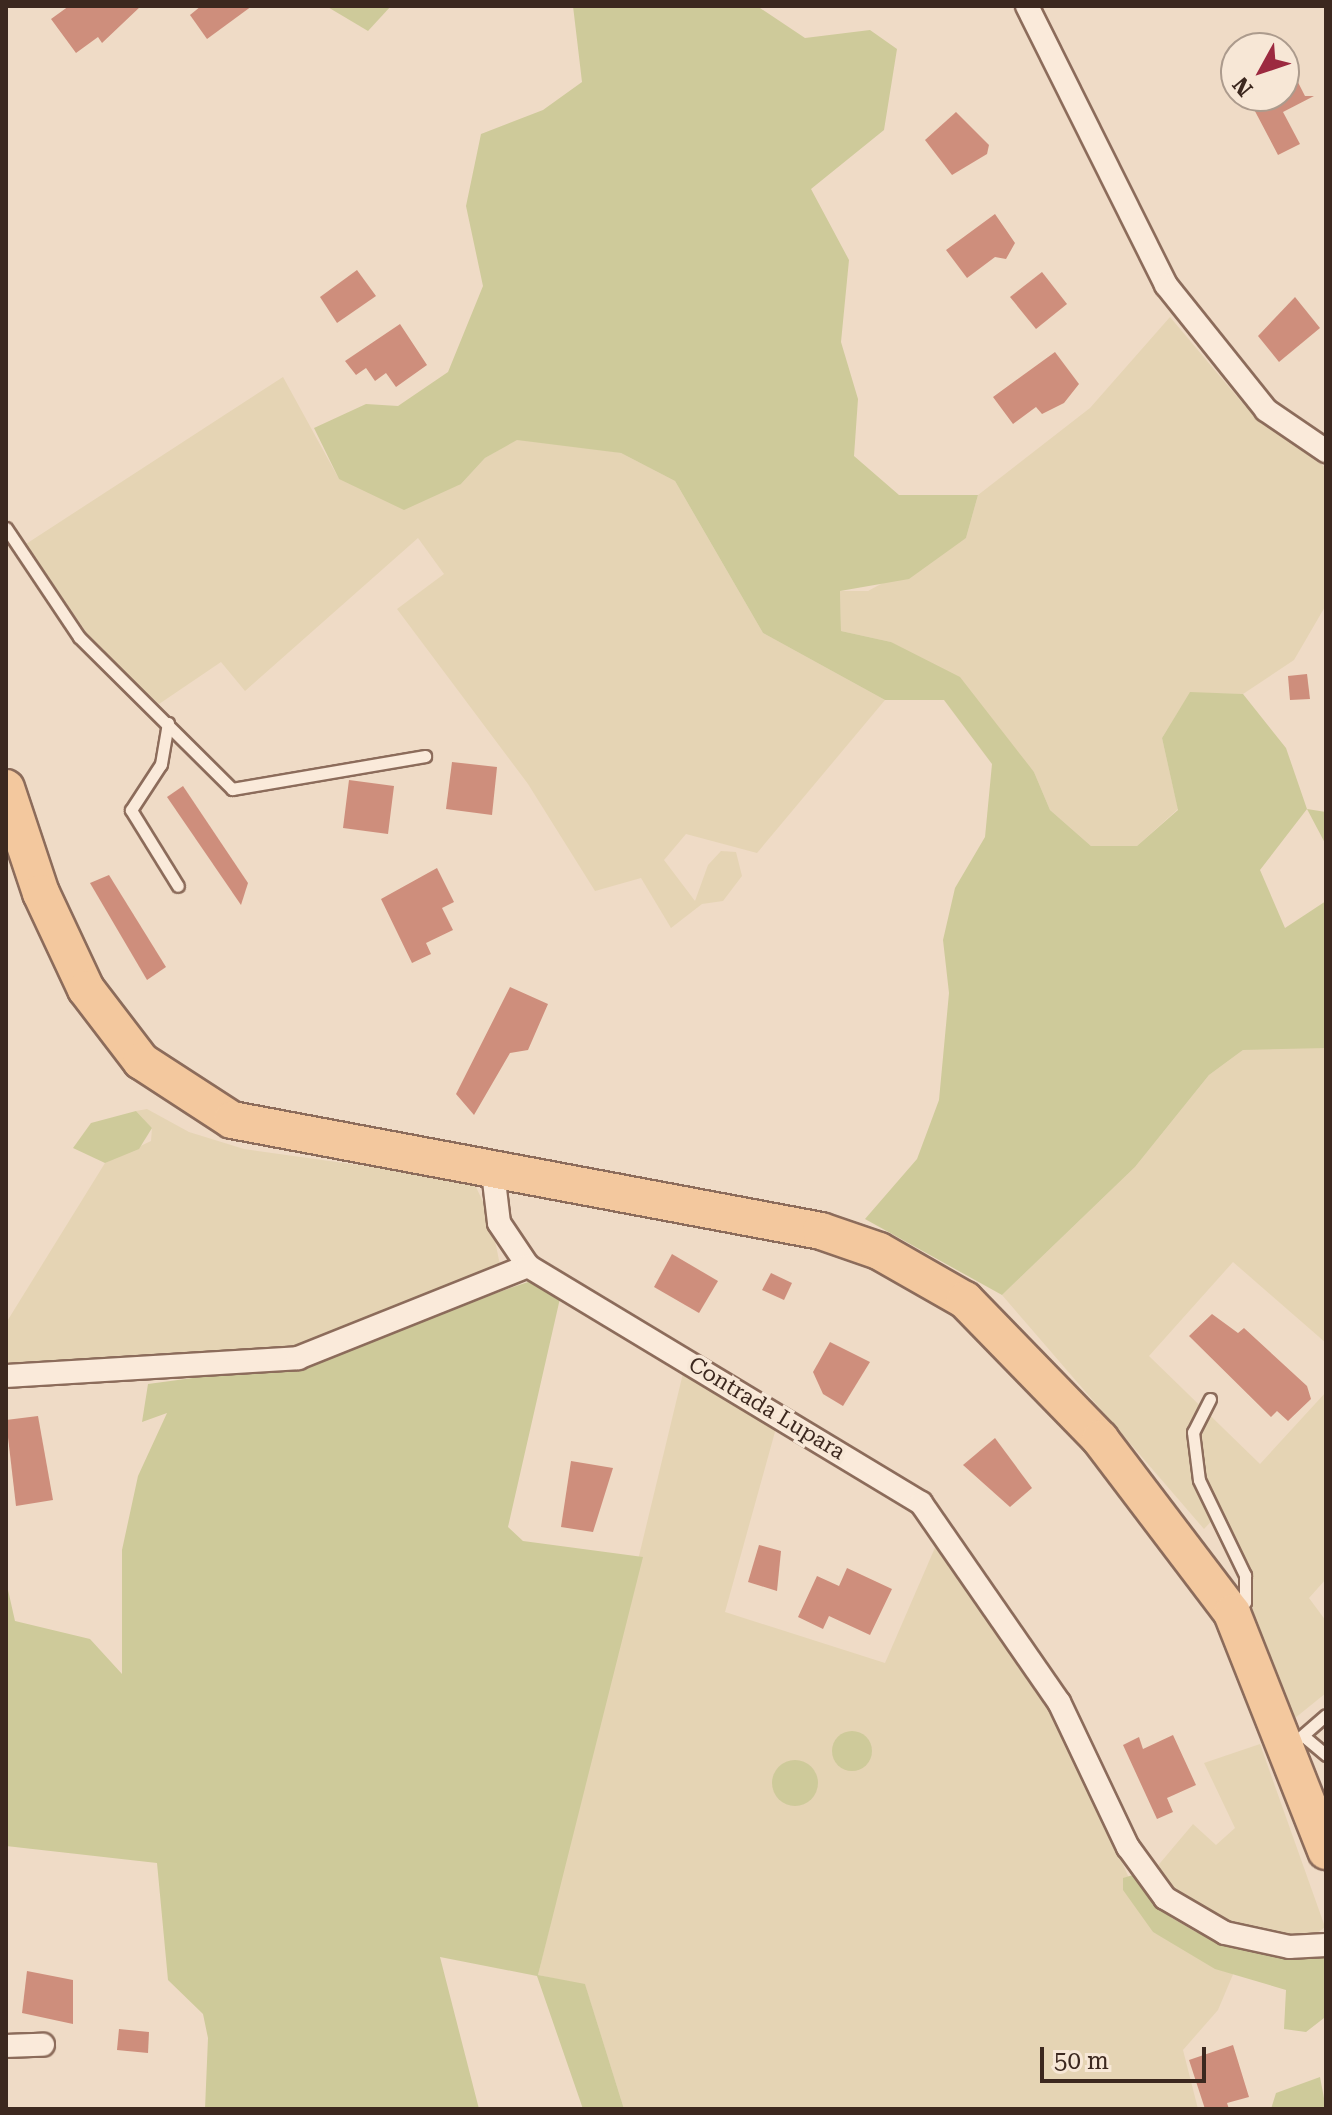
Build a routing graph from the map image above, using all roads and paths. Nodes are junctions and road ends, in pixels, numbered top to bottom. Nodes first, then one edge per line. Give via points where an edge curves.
1 (1027, 6) edge
2 (1326, 451) edge
3 (6, 528) edge
4 (168, 723) junction
5 (425, 756) dead end
6 (6, 788) edge
7 (178, 886) dead end
8 (492, 1164) junction
9 (528, 1266) junction
10 (6, 1376) edge
11 (1210, 1399) dead end
12 (1232, 1613) junction
13 (1326, 1715) edge
14 (1297, 1743) junction
15 (1326, 1755) edge
16 (1326, 1851) edge
17 (1326, 1945) edge
18 (43, 2045) dead end
19 (6, 2046) edge

1 - 2 street via 1166,285 1266,410
3 - 4 lane via 79,637
4 - 5 lane via 232,789
4 - 7 lane via 161,764 131,810
6 - 8 main road via 41,893 86,989 141,1061 173,1086 232,1120
8 - 9 street via 499,1223
8 - 12 main road via 821,1231 923,1272 965,1300 1100,1439
9 - 10 street via 298,1358
9 - 17 street, Contrada Lupara via 921,1503 1059,1702 1128,1847 1165,1898 1225,1933 1289,1947
11 - 12 lane via 1193,1432 1199,1480 1245,1575 1245,1602
12 - 14 main road
13 - 14 lane
14 - 15 lane
14 - 16 main road
18 - 19 street

